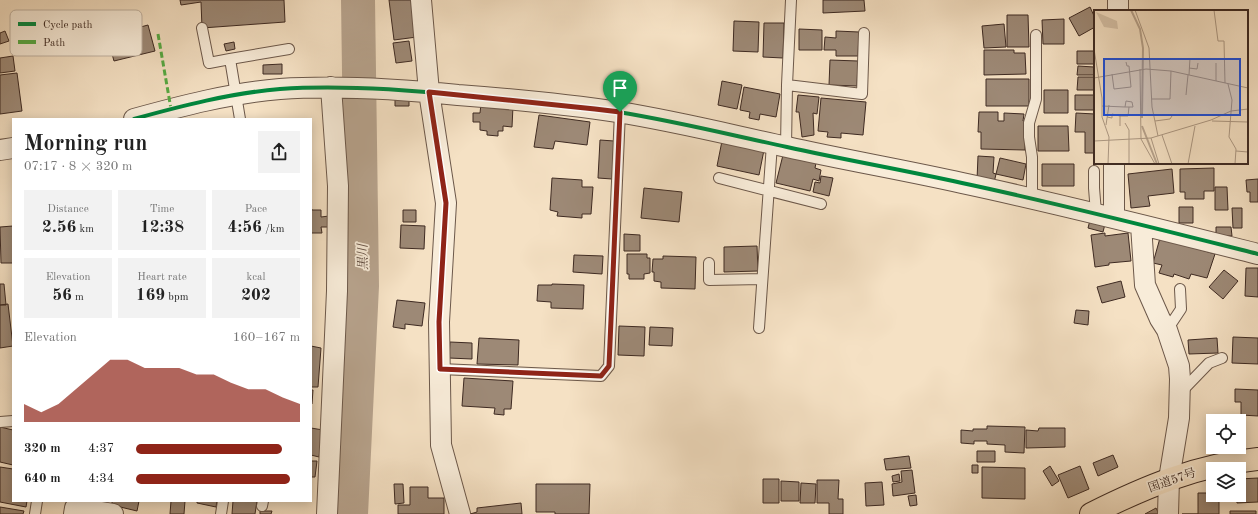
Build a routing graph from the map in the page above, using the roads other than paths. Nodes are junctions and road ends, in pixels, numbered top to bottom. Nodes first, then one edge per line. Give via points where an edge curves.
1 (421, 0) edge
2 (791, 0) edge
3 (202, 28) dead end
4 (864, 33) dead end
5 (1036, 35) dead end
6 (289, 49) dead end
7 (230, 59) junction
8 (787, 85) junction
9 (330, 87) junction
10 (429, 92) junction
11 (237, 95) junction
12 (620, 112) junction
13 (138, 118) edge
14 (240, 118) edge
15 (779, 145) junction
16 (12, 148) edge
17 (0, 150) edge
18 (1114, 164) edge
19 (1094, 171) dead end
20 (719, 178) dead end
21 (768, 190) junction
22 (1032, 198) junction
23 (821, 204) dead end
24 (1105, 215) junction
25 (1141, 225) junction
26 (1258, 254) edge
27 (709, 263) dead end
28 (762, 279) junction
29 (1180, 289) dead end
30 (759, 328) dead end
31 (1167, 330) junction
32 (1222, 358) dead end
33 (440, 369) junction
34 (1180, 394) junction
35 (12, 421) edge
36 (0, 422) edge
37 (1258, 459) edge
38 (1169, 479) junction
39 (36, 502) edge
40 (223, 502) edge
41 (35, 514) edge
42 (74, 514) edge
43 (113, 514) edge
44 (221, 514) edge
45 (327, 514) edge
46 (460, 514) edge
47 (1091, 514) edge
48 (1168, 514) edge

1 - 10 street
2 - 8 lane
3 - 7 lane via 209,63
4 - 8 lane via 862,94
5 - 22 lane via 1036,99 1029,124
6 - 7 lane
7 - 11 lane
8 - 15 lane
9 - 10 street
9 - 11 street
9 - 45 street via 338,186 337,276
10 - 12 street
10 - 33 street via 446,203 439,322
11 - 13 street
11 - 14 lane
12 - 15 street
12 - 33 lane via 609,366 601,376
15 - 21 lane
15 - 22 street
16 - 17 street
18 - 24 street
19 - 24 lane via 1094,188
20 - 21 lane
21 - 23 lane
21 - 28 lane
22 - 24 street
24 - 25 street
25 - 26 street
25 - 31 street via 1145,285
27 - 28 lane via 709,280
28 - 30 lane
29 - 31 lane via 1181,309
31 - 34 street via 1178,366
32 - 34 lane via 1209,363
33 - 46 street via 441,445
34 - 38 street
35 - 36 lane
37 - 38 highway, 国道57号 via 1208,468
38 - 47 highway, 国道57号
38 - 48 street
39 - 41 lane
40 - 44 lane
42 - 43 street via 75,508

